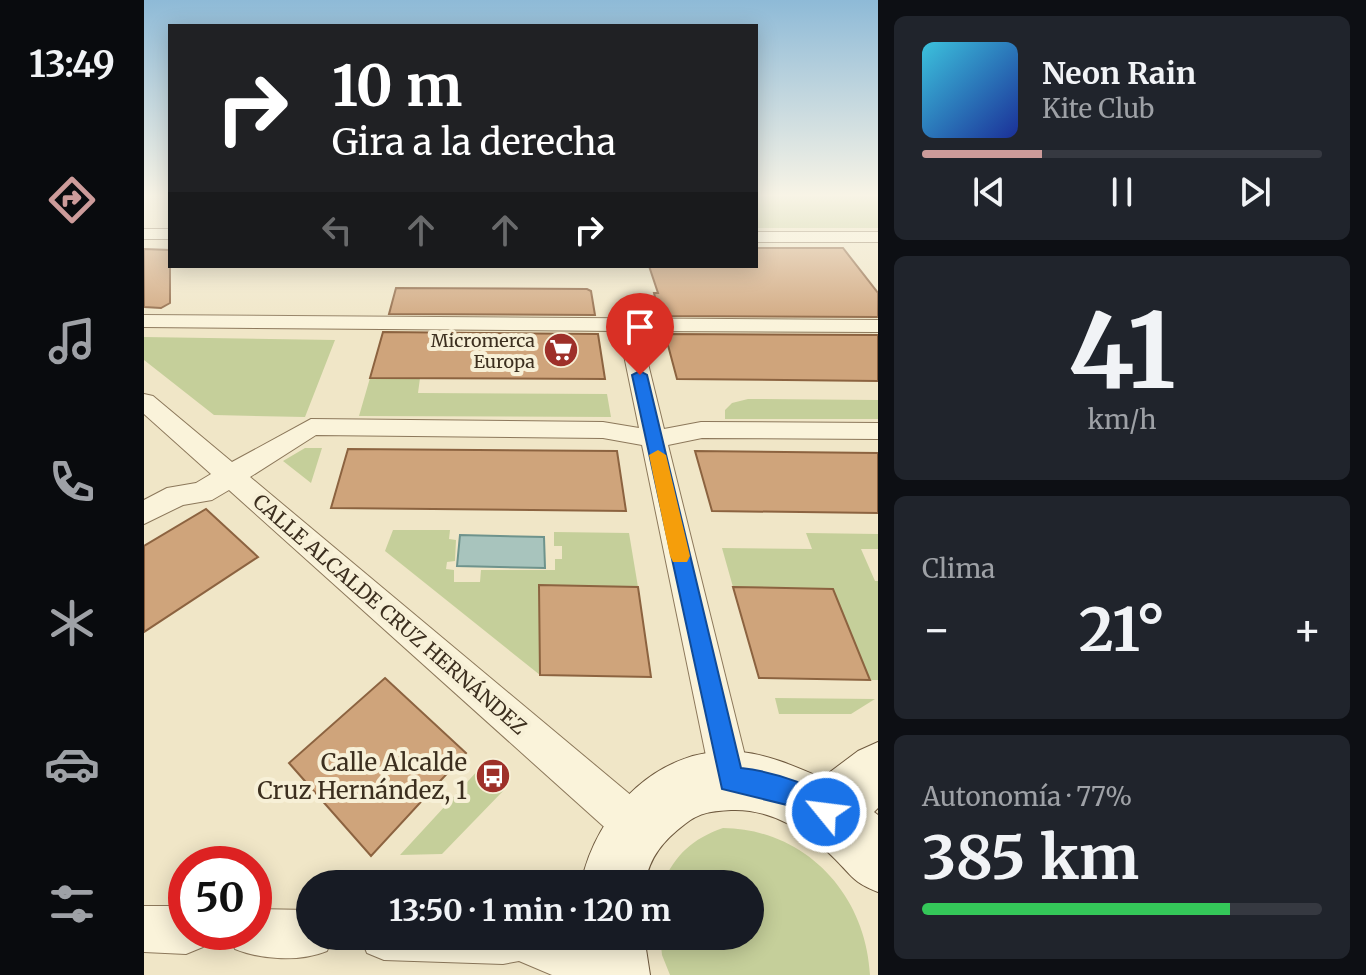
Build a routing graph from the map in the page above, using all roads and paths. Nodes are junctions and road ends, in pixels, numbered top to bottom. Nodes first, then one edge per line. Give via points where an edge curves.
1 (144, 321) edge
2 (628, 324) junction
3 (878, 326) edge
4 (144, 401) edge
5 (878, 431) edge
6 (653, 436) junction
7 (231, 476) junction
8 (144, 513) edge
9 (878, 771) edge
10 (731, 780) junction
11 (826, 812) junction
12 (636, 827) junction
13 (878, 861) edge
14 (617, 870) edge
15 (144, 929) edge
16 (168, 930) edge
17 (272, 933) edge
18 (296, 934) edge
19 (555, 950) edge
20 (611, 950) edge
21 (613, 975) edge

1 - 2 street
2 - 3 street
2 - 6 street
4 - 7 street, CALLE ALCALDE CRUZ HERNÁNDEZ
5 - 6 street via 701,430
6 - 7 street via 603,430 311,427
6 - 10 street
7 - 8 street via 202,493 177,495
7 - 12 street, CALLE ALCALDE CRUZ HERNÁNDEZ
9 - 11 main road
10 - 11 main road via 762,783
10 - 12 main road via 694,785 663,801
11 - 13 main road
12 - 14 main road
15 - 16 street
17 - 18 street
19 - 21 street
20 - 21 main road

